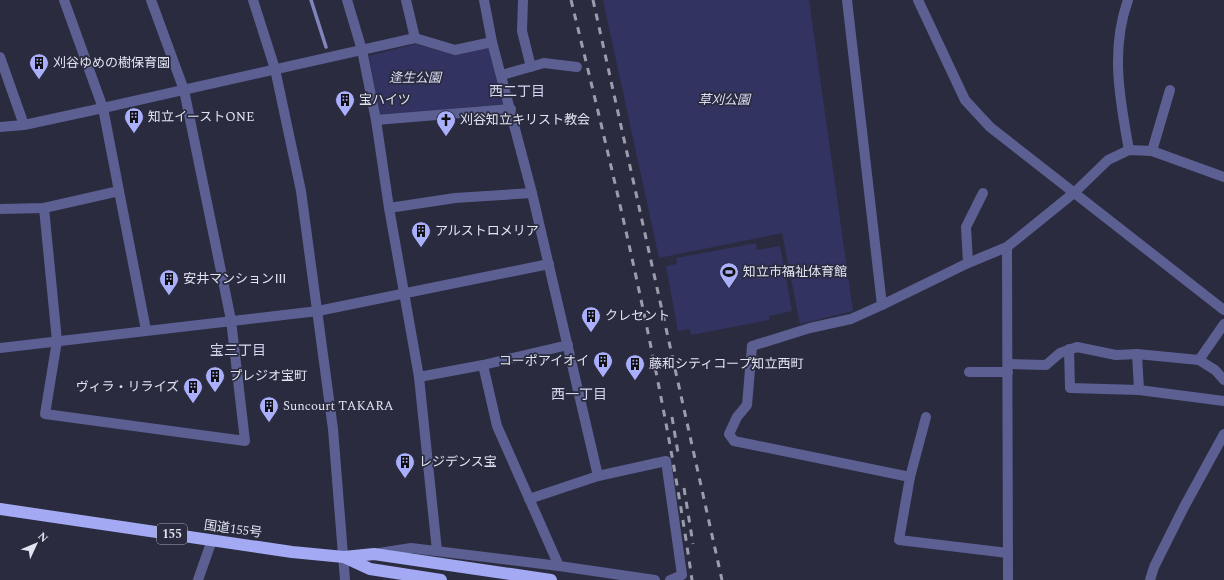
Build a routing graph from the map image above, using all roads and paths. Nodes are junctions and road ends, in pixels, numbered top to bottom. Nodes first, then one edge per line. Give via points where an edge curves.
1 (64, 0) edge
2 (151, 0) edge
3 (253, 0) edge
4 (347, 0) edge
5 (406, 0) edge
6 (484, 0) edge
7 (523, 0) edge
8 (847, 0) edge
9 (918, 0) edge
10 (1128, 0) edge
11 (415, 38) junction
12 (492, 42) junction
13 (362, 50) junction
14 (0, 57) edge
15 (531, 67) junction
16 (577, 67) dead end
17 (275, 69) junction
18 (502, 75) junction
19 (184, 90) junction
20 (1170, 90) dead end
21 (103, 108) junction
22 (511, 109) junction
23 (376, 120) junction
24 (24, 125) junction
25 (0, 127) edge
26 (1129, 150) junction
27 (1152, 152) junction
28 (1224, 177) edge
29 (119, 191) junction
30 (1075, 192) junction
31 (532, 193) junction
32 (983, 193) dead end
33 (44, 208) junction
34 (390, 208) junction
35 (0, 209) edge
36 (1007, 247) junction
37 (968, 263) junction
38 (549, 264) junction
39 (405, 293) junction
40 (882, 305) junction
41 (1224, 310) edge
42 (318, 311) junction
43 (231, 320) junction
44 (1224, 324) edge
45 (146, 330) junction
46 (57, 340) junction
47 (568, 345) junction
48 (0, 348) edge
49 (1069, 349) junction
50 (1137, 354) junction
51 (1199, 360) junction
52 (483, 365) junction
53 (1008, 368) junction
54 (969, 372) dead end
55 (419, 377) junction
56 (1224, 380) edge
57 (1139, 390) junction
58 (1224, 401) edge
59 (926, 417) dead end
60 (1224, 434) edge
61 (598, 476) junction
62 (910, 477) junction
63 (529, 499) junction
64 (0, 509) edge
65 (212, 540) junction
66 (438, 551) junction
67 (1008, 553) junction
68 (374, 554) junction
69 (344, 557) junction
70 (559, 566) junction
71 (198, 580) edge
72 (345, 580) edge
73 (441, 580) edge
74 (551, 580) edge
75 (655, 580) edge
76 (670, 580) edge
77 (1008, 580) edge
78 (1150, 580) edge

1 - 21 street
2 - 19 street
3 - 17 street
4 - 13 street
5 - 11 street
6 - 12 street
7 - 15 street via 522,31
8 - 40 street
9 - 30 street via 965,100 990,127
10 - 26 street via 1119,34 1117,61 1118,88
11 - 12 street via 455,50
11 - 13 street
12 - 18 street
13 - 17 street
13 - 23 street
14 - 24 street
15 - 16 street via 544,63
15 - 18 street
17 - 19 street
17 - 42 street via 302,191
18 - 22 street
19 - 21 street
19 - 43 street
20 - 27 street
21 - 24 street
21 - 29 street
22 - 23 street
22 - 31 street
23 - 34 street
24 - 25 street
26 - 27 street
26 - 30 street via 1108,160
27 - 28 street
29 - 33 street
29 - 45 street
30 - 36 street
30 - 41 street
31 - 34 street via 455,198
31 - 38 street
32 - 37 street via 966,227
33 - 35 street
33 - 46 street
34 - 39 street
36 - 37 street
36 - 53 street
37 - 40 street
38 - 39 street
38 - 47 street
39 - 42 street
39 - 55 street
40 - 62 street via 852,319 810,328 752,346 747,405 736,417 729,434 734,441
42 - 43 street
42 - 69 street via 333,429
43 - 45 street
43 - 46 street via 245,441 45,414
44 - 51 street
45 - 46 street
46 - 48 street
47 - 52 street
47 - 61 street
49 - 50 street via 1077,347 1116,355
49 - 53 street via 1046,365
49 - 57 street via 1070,388
50 - 51 street
50 - 57 street
51 - 56 street via 1215,370
52 - 55 street
52 - 63 street via 497,426
53 - 54 street
53 - 67 street
55 - 66 street
57 - 58 street
59 - 62 street
60 - 78 street via 1154,566
61 - 63 street
61 - 76 street via 666,460 682,575
62 - 67 street via 899,540
63 - 70 street
64 - 65 highway, 国道155号 / 155
65 - 69 highway, 国道155号 / 155
65 - 71 street
66 - 68 street via 410,548
66 - 70 street
67 - 77 street
68 - 69 highway, 国道155号 / 155
68 - 74 highway, 国道155号 / 155
69 - 72 street
69 - 73 highway, 国道155号 / 155 via 370,570
70 - 75 street

